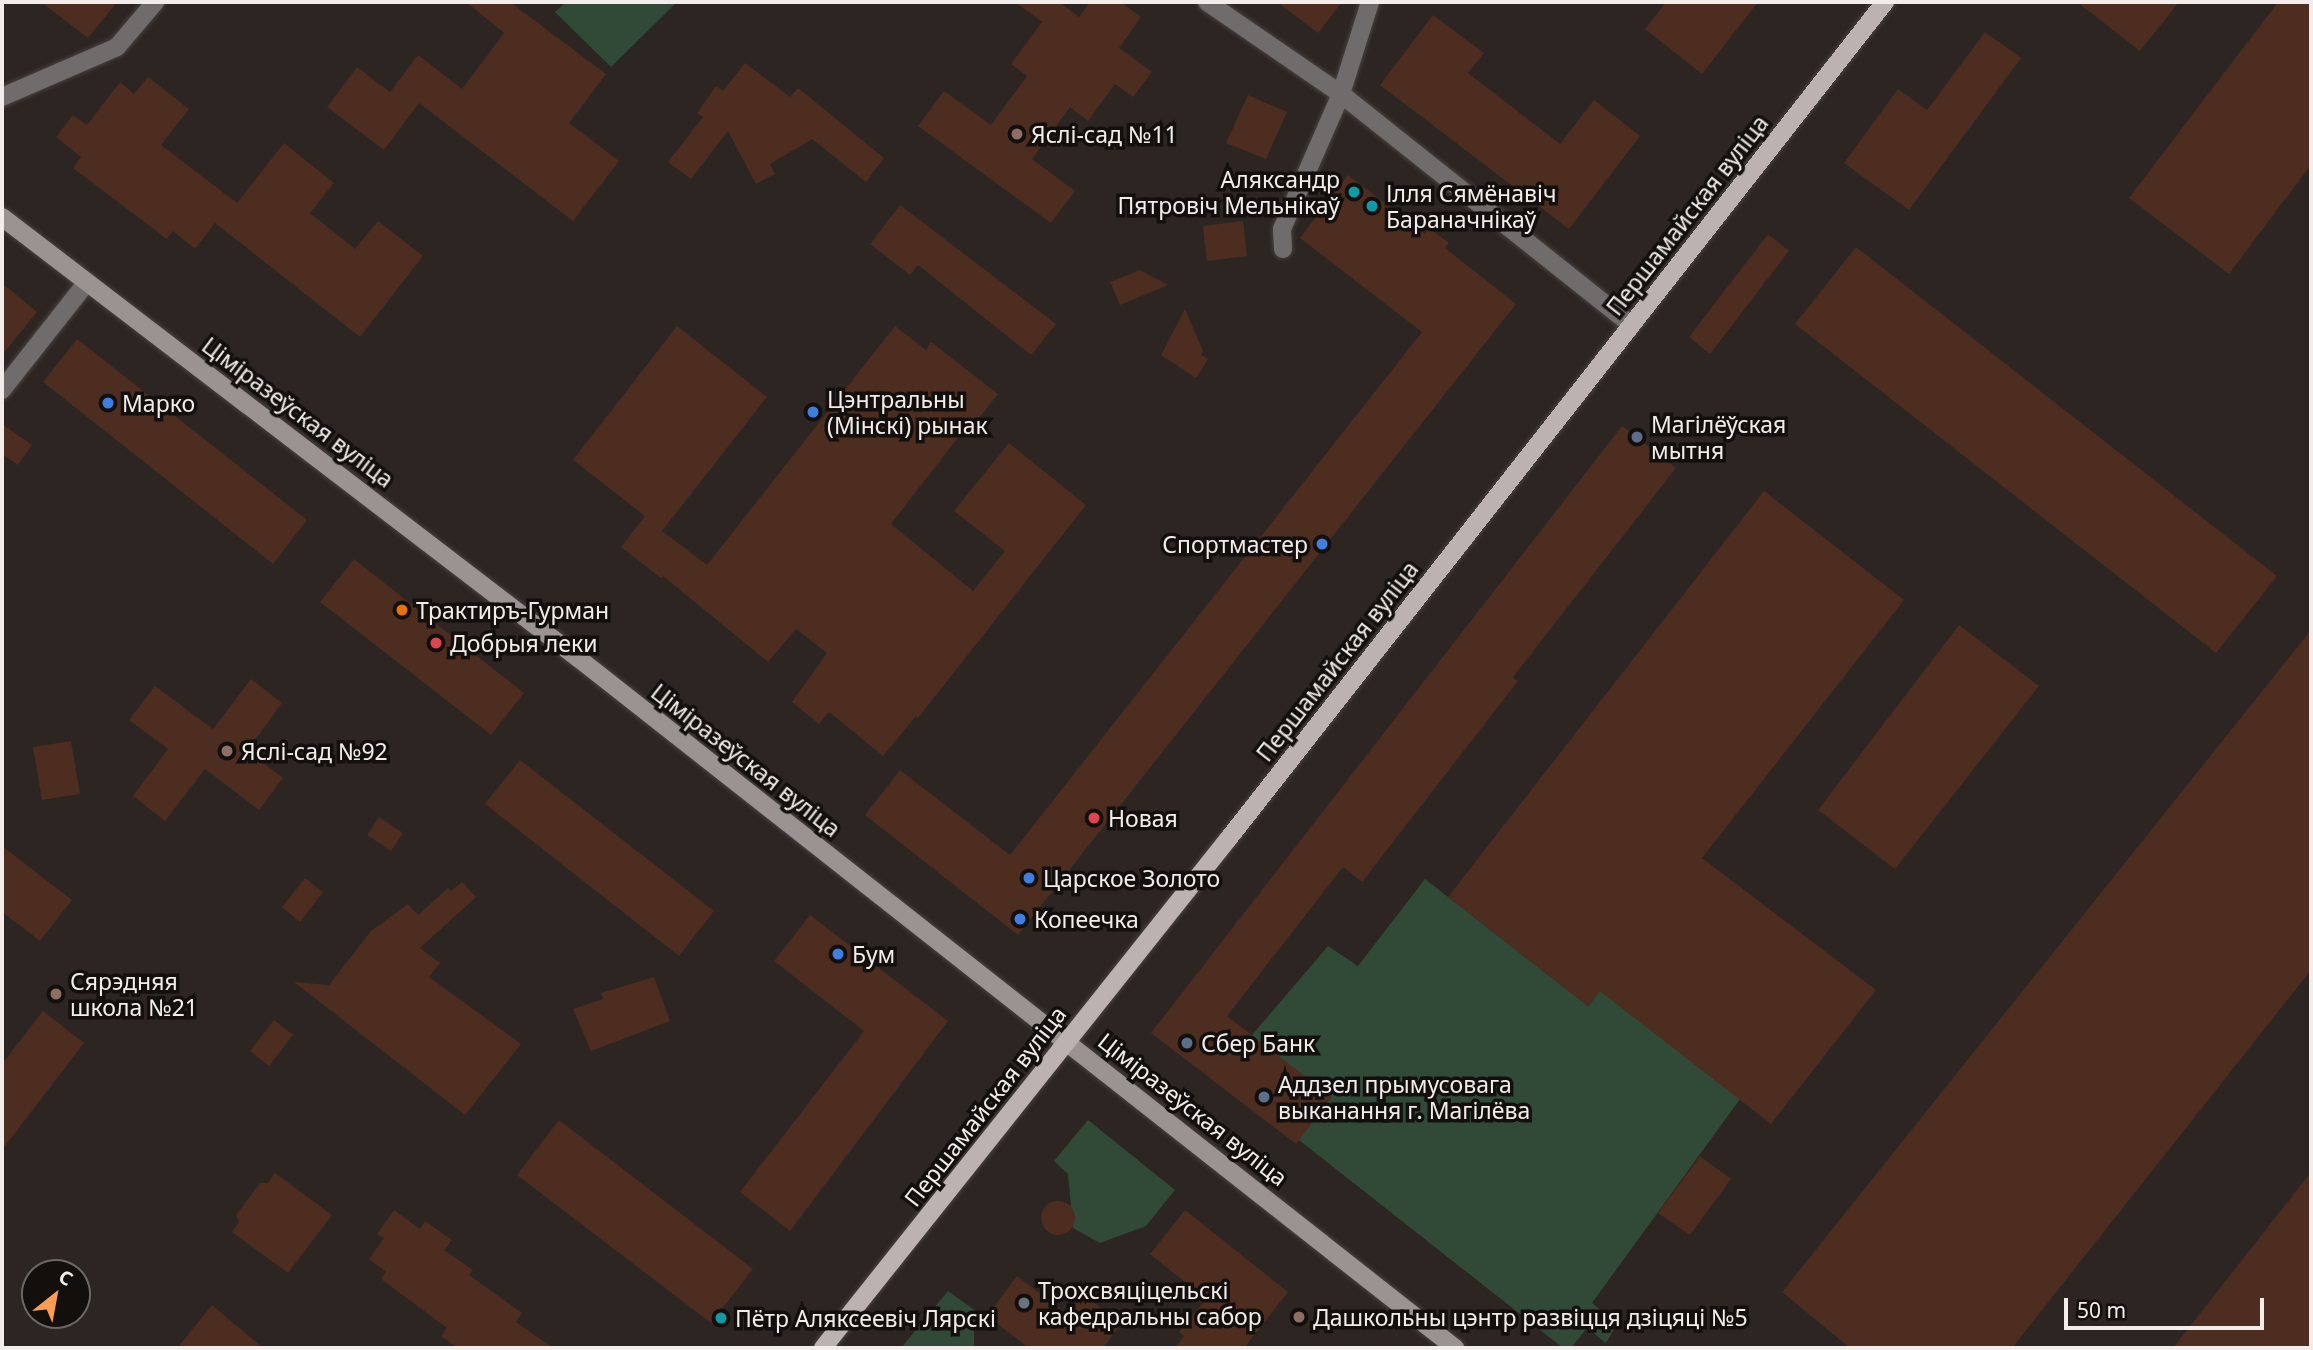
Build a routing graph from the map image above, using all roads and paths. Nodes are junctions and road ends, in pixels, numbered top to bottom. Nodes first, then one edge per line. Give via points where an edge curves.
1 (155, 2) edge
2 (1207, 2) edge
3 (1370, 2) edge
4 (1885, 2) edge
5 (1341, 94) junction
6 (2, 97) edge
7 (2, 217) edge
8 (1283, 249) dead end
9 (87, 282) junction
10 (1631, 325) junction
11 (2, 390) edge
12 (1068, 1041) junction
13 (822, 1348) edge
14 (1455, 1348) edge

1 - 6 street via 117,47
2 - 5 street
3 - 5 street
4 - 10 main road, Першамайская вуліца
5 - 8 street via 1282,229
5 - 10 street
7 - 9 main road, Ціміразеўская вуліца
9 - 11 street
9 - 12 main road, Ціміразеўская вуліца
10 - 12 main road, Першамайская вуліца
12 - 13 main road, Першамайская вуліца
12 - 14 main road, Ціміразеўская вуліца

